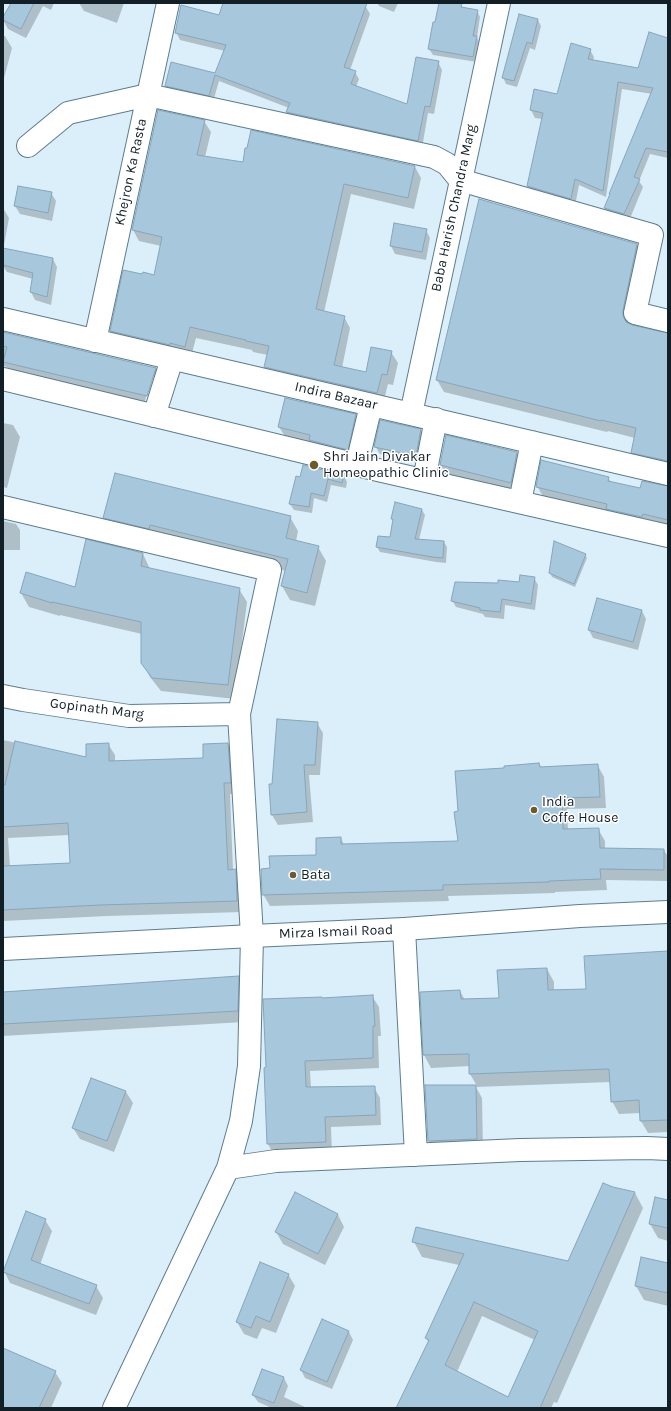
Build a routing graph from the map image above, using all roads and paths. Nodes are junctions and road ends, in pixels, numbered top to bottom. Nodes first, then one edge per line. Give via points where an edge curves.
1 (168, 3) edge
2 (499, 3) edge
3 (148, 95) junction
4 (28, 146) dead end
5 (460, 180) junction
6 (3, 320) edge
7 (668, 321) edge
8 (94, 341) junction
9 (172, 359) junction
10 (3, 379) edge
11 (371, 405) junction
12 (411, 414) junction
13 (154, 416) junction
14 (436, 419) junction
15 (532, 442) junction
16 (357, 464) junction
17 (668, 474) edge
18 (424, 480) junction
19 (520, 502) junction
20 (3, 507) edge
21 (668, 536) edge
22 (3, 696) edge
23 (239, 714) junction
24 (668, 912) edge
25 (404, 929) junction
26 (252, 936) junction
27 (3, 949) edge
28 (668, 1149) edge
29 (416, 1155) junction
30 (228, 1168) junction
31 (114, 1408) edge

1 - 3 main road, Khejron Ka Rasta
2 - 5 main road, Baba Harish Chandra Marg
3 - 4 main road via 68,113
3 - 5 main road via 434,157 447,164
3 - 8 main road, Khejron Ka Rasta
5 - 7 main road via 652,235 635,313
5 - 12 main road, Baba Harish Chandra Marg
6 - 8 main road, Indira Bazaar
8 - 9 main road, Indira Bazaar
9 - 11 main road, Indira Bazaar
9 - 13 main road
10 - 13 main road
11 - 12 main road, Indira Bazaar
11 - 16 main road
12 - 14 main road, Indira Bazaar
13 - 16 main road
14 - 15 main road, Indira Bazaar
14 - 18 main road
15 - 17 main road, Indira Bazaar
15 - 19 main road
16 - 18 main road
18 - 19 main road
19 - 21 main road
20 - 23 main road via 270,570
22 - 23 main road, Gopinath Marg via 128,716
23 - 26 main road
24 - 25 main road, Mirza Ismail Road
25 - 26 main road, Mirza Ismail Road
25 - 29 main road
26 - 27 main road, Mirza Ismail Road
26 - 30 main road via 249,1066 241,1122
28 - 29 main road via 528,1150
29 - 30 main road via 276,1161
30 - 31 main road

